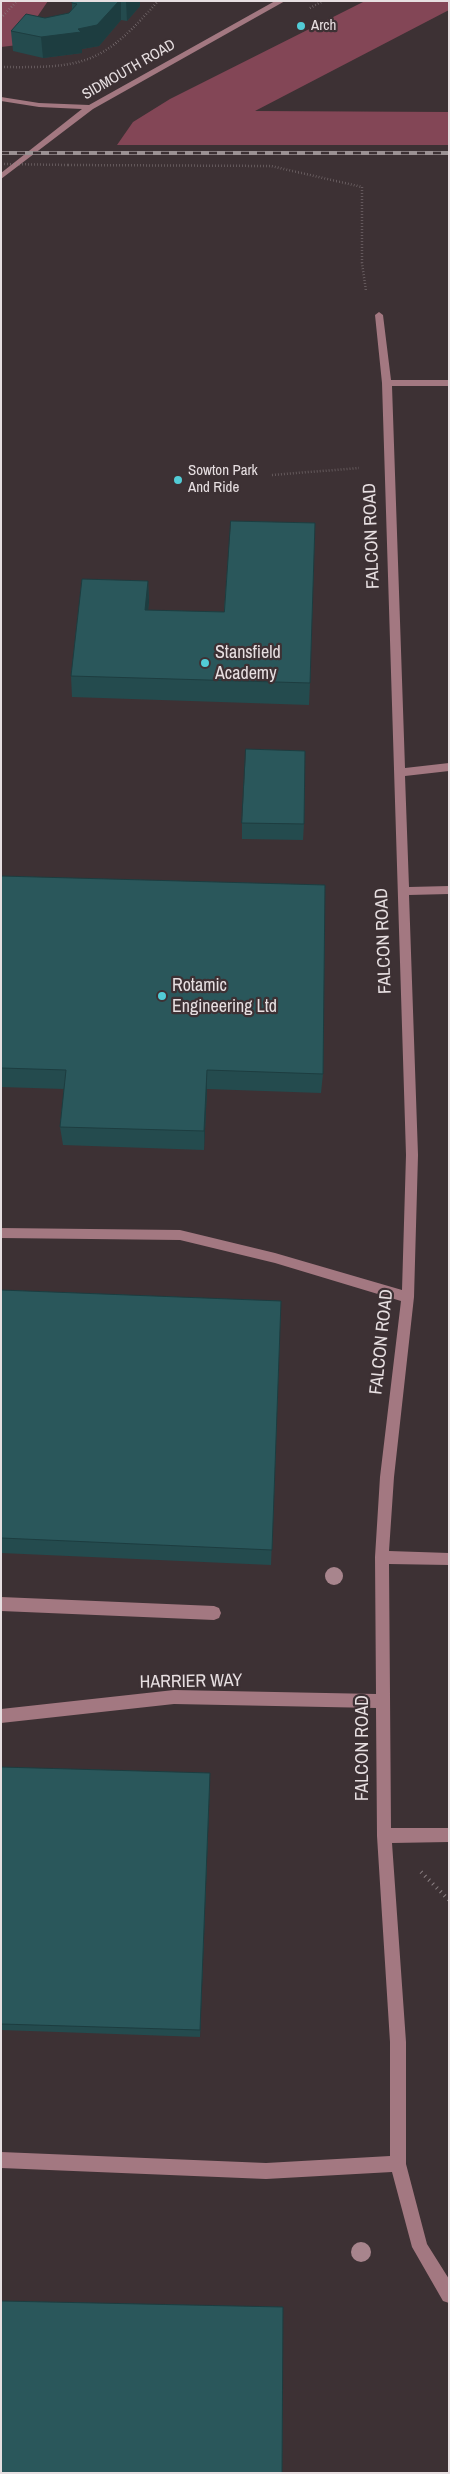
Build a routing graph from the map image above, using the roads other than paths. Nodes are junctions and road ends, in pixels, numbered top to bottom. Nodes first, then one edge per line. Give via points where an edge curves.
1 (281, 1) edge
2 (1, 99) edge
3 (90, 107) junction
4 (1, 177) edge
5 (379, 314) road end
6 (387, 383) junction
7 (449, 383) edge
8 (449, 767) edge
9 (399, 773) junction
10 (449, 890) edge
11 (403, 891) junction
12 (1, 1233) edge
13 (408, 1297) junction
14 (382, 1557) junction
15 (449, 1559) edge
16 (1, 1604) edge
17 (214, 1613) dead end
18 (383, 1702) junction
19 (1, 1716) edge
20 (449, 1835) edge
21 (384, 1836) junction
22 (1, 2160) edge
23 (398, 2164) junction
24 (449, 2294) edge

1 - 3 street, SIDMOUTH ROAD
2 - 3 street
3 - 4 street, SIDMOUTH ROAD
5 - 6 street, FALCON ROAD
6 - 7 street
6 - 9 street, FALCON ROAD
8 - 9 street
9 - 11 street, FALCON ROAD
10 - 11 street
11 - 13 street, FALCON ROAD via 412,1155
12 - 13 street via 180,1235
13 - 14 street, FALCON ROAD
14 - 15 street
14 - 18 street, FALCON ROAD
16 - 17 street
18 - 19 street, HARRIER WAY via 174,1698
18 - 21 street, FALCON ROAD
20 - 21 street
21 - 23 street, FALCON ROAD via 398,2042
22 - 23 street via 266,2171
23 - 24 street, FALCON ROAD via 420,2247

